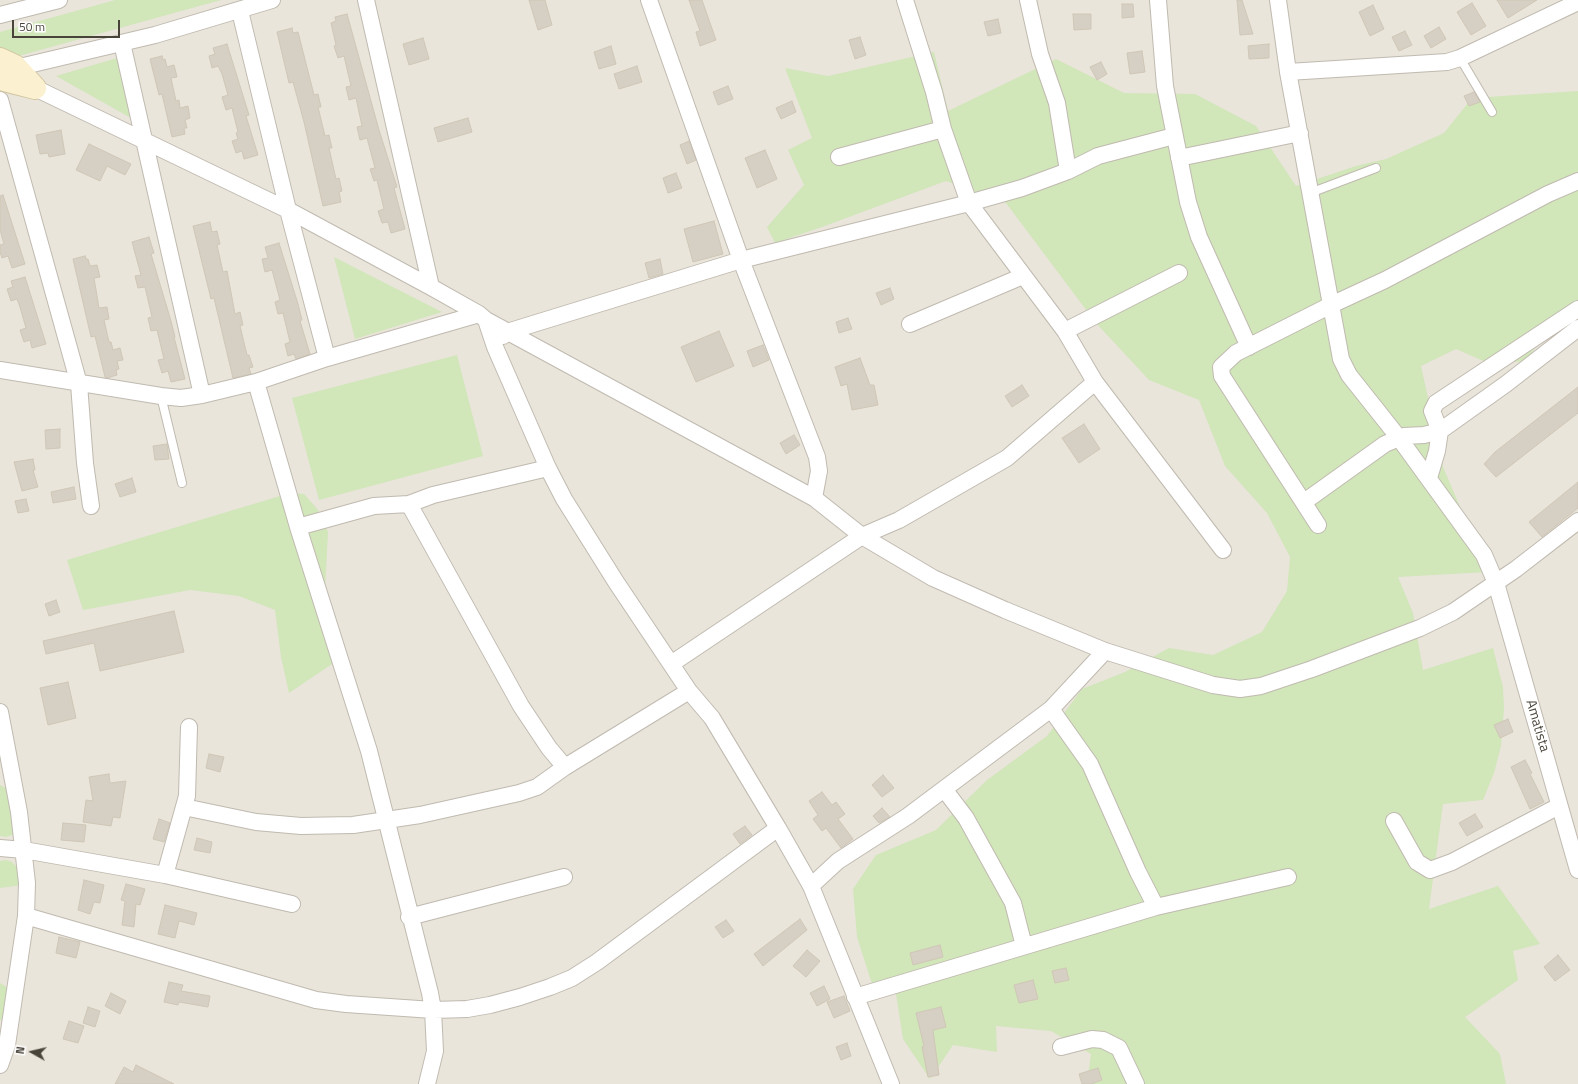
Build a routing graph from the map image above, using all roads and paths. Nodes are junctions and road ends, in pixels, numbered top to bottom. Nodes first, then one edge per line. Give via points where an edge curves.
1 (59, 0) edge
2 (272, 0) edge
3 (366, 0) edge
4 (649, 0) edge
5 (905, 0) edge
6 (1028, 0) edge
7 (1158, 0) edge
8 (1278, 0) edge
9 (1578, 2) edge
10 (240, 11) junction
11 (0, 15) edge
12 (122, 43) junction
13 (1460, 58) junction
14 (4, 69) edge
15 (1288, 72) junction
16 (35, 88) joint
17 (0, 100) edge
18 (1492, 112) dead end
19 (942, 128) junction
20 (1300, 133) junction
21 (1174, 136) junction
22 (144, 141) junction
23 (839, 157) dead end
24 (1179, 158) junction
25 (1376, 168) dead end
26 (1068, 171) junction
27 (1578, 181) edge
28 (1310, 193) junction
29 (969, 203) junction
30 (288, 210) junction
31 (741, 260) junction
32 (1179, 273) dead end
33 (1023, 276) junction
34 (431, 287) junction
35 (1331, 305) junction
36 (1578, 309) edge
37 (482, 317) junction
38 (910, 324) dead end
39 (1578, 328) edge
40 (1065, 331) junction
41 (506, 332) junction
42 (1249, 346) junction
43 (495, 347) junction
44 (327, 358) junction
45 (0, 370) edge
46 (256, 382) junction
47 (1095, 382) junction
48 (79, 384) junction
49 (161, 396) junction
50 (202, 396) junction
51 (1440, 431) junction
52 (1399, 438) junction
53 (548, 468) junction
54 (1429, 478) junction
55 (182, 484) dead end
56 (814, 498) junction
57 (1304, 502) junction
58 (409, 504) junction
59 (91, 506) dead end
60 (1578, 521) edge
61 (1318, 525) dead end
62 (298, 528) junction
63 (862, 536) junction
64 (1223, 550) dead end
65 (1496, 583) junction
66 (1105, 651) junction
67 (671, 664) junction
68 (689, 691) junction
69 (1051, 709) junction
70 (0, 712) edge
71 (189, 727) dead end
72 (565, 767) junction
73 (944, 789) junction
74 (1559, 806) junction
75 (184, 807) junction
76 (387, 820) junction
77 (1394, 821) dead end
78 (778, 828) junction
79 (0, 848) edge
80 (24, 850) junction
81 (1578, 870) edge
82 (165, 875) junction
83 (564, 877) dead end
84 (1288, 877) dead end
85 (810, 886) junction
86 (292, 904) dead end
87 (1156, 907) junction
88 (26, 916) junction
89 (409, 917) junction
90 (1024, 946) junction
91 (855, 996) junction
92 (433, 1010) junction
93 (1061, 1047) dead end
94 (0, 1065) edge
95 (427, 1084) edge
96 (891, 1084) edge
97 (1136, 1084) edge

1 - 11 street
2 - 10 street
3 - 34 street
4 - 31 street
5 - 19 street via 934,92
6 - 26 street via 1040,54 1057,103
7 - 21 street via 1165,86
8 - 15 street, Amatista
9 - 13 street
10 - 12 street
10 - 30 street
12 - 14 street
12 - 22 street
13 - 15 street via 1447,62
13 - 18 lane
14 - 16 main road
15 - 20 street, Amatista
16 - 22 street
17 - 48 street
19 - 23 street
19 - 29 street
20 - 24 street
20 - 28 street, Amatista
21 - 24 street
21 - 26 street via 1098,156
22 - 30 street
22 - 50 street
24 - 42 street via 1188,202 1200,237
25 - 28 lane
26 - 29 street via 1022,188
27 - 35 street via 1548,194 1386,280
28 - 35 street, Amatista
29 - 31 street
29 - 33 street
30 - 34 street
30 - 44 street
31 - 41 street
31 - 56 street via 817,457 818,472
32 - 40 street
33 - 38 street
33 - 40 street
34 - 37 street
35 - 42 street
35 - 52 street, Amatista via 1341,359 1349,374
36 - 51 street via 1436,403 1432,411
37 - 41 street
37 - 43 street
37 - 44 street
39 - 51 street
40 - 47 street
41 - 43 street
41 - 56 street
42 - 57 street via 1236,353 1221,367 1222,376
43 - 53 street
44 - 46 street
45 - 48 street
46 - 50 street
46 - 62 street
47 - 63 street via 1006,458 899,520
47 - 64 street
48 - 49 street
48 - 59 street
49 - 50 street
49 - 55 lane
51 - 52 street
51 - 54 street
52 - 54 street, Amatista
52 - 57 street via 1384,444
53 - 58 street via 433,495
53 - 67 street via 585,535
54 - 65 street, Amatista via 1484,555
56 - 63 street
57 - 61 street
58 - 62 street via 374,506
58 - 72 street via 521,706
60 - 65 street
62 - 76 street via 369,751
63 - 66 street via 933,578
63 - 67 street
65 - 66 street via 1453,612 1420,628 1261,686 1240,689 1213,685
65 - 74 street, Amatista
66 - 69 street
67 - 68 street
68 - 72 street
68 - 78 street via 712,718
69 - 73 street
69 - 87 street via 1090,764
70 - 80 street
71 - 75 street via 187,796
72 - 76 street via 537,788 519,794
73 - 85 street via 908,816 838,861
73 - 90 street via 966,818 1013,903
74 - 77 street via 1452,862 1430,870 1416,862
74 - 81 street, Amatista
75 - 76 street via 256,822 301,826 353,825
75 - 82 street
76 - 89 street
78 - 85 street
78 - 92 street via 572,978 550,988 490,1005
79 - 80 street
80 - 82 street
80 - 88 street
82 - 86 street
83 - 89 street
84 - 87 street
85 - 91 street
87 - 90 street
88 - 92 street via 316,1000
88 - 94 street via 7,1045
89 - 92 street
90 - 91 street
91 - 96 street
92 - 95 street via 435,1051
93 - 97 street via 1092,1039 1103,1040 1119,1048

